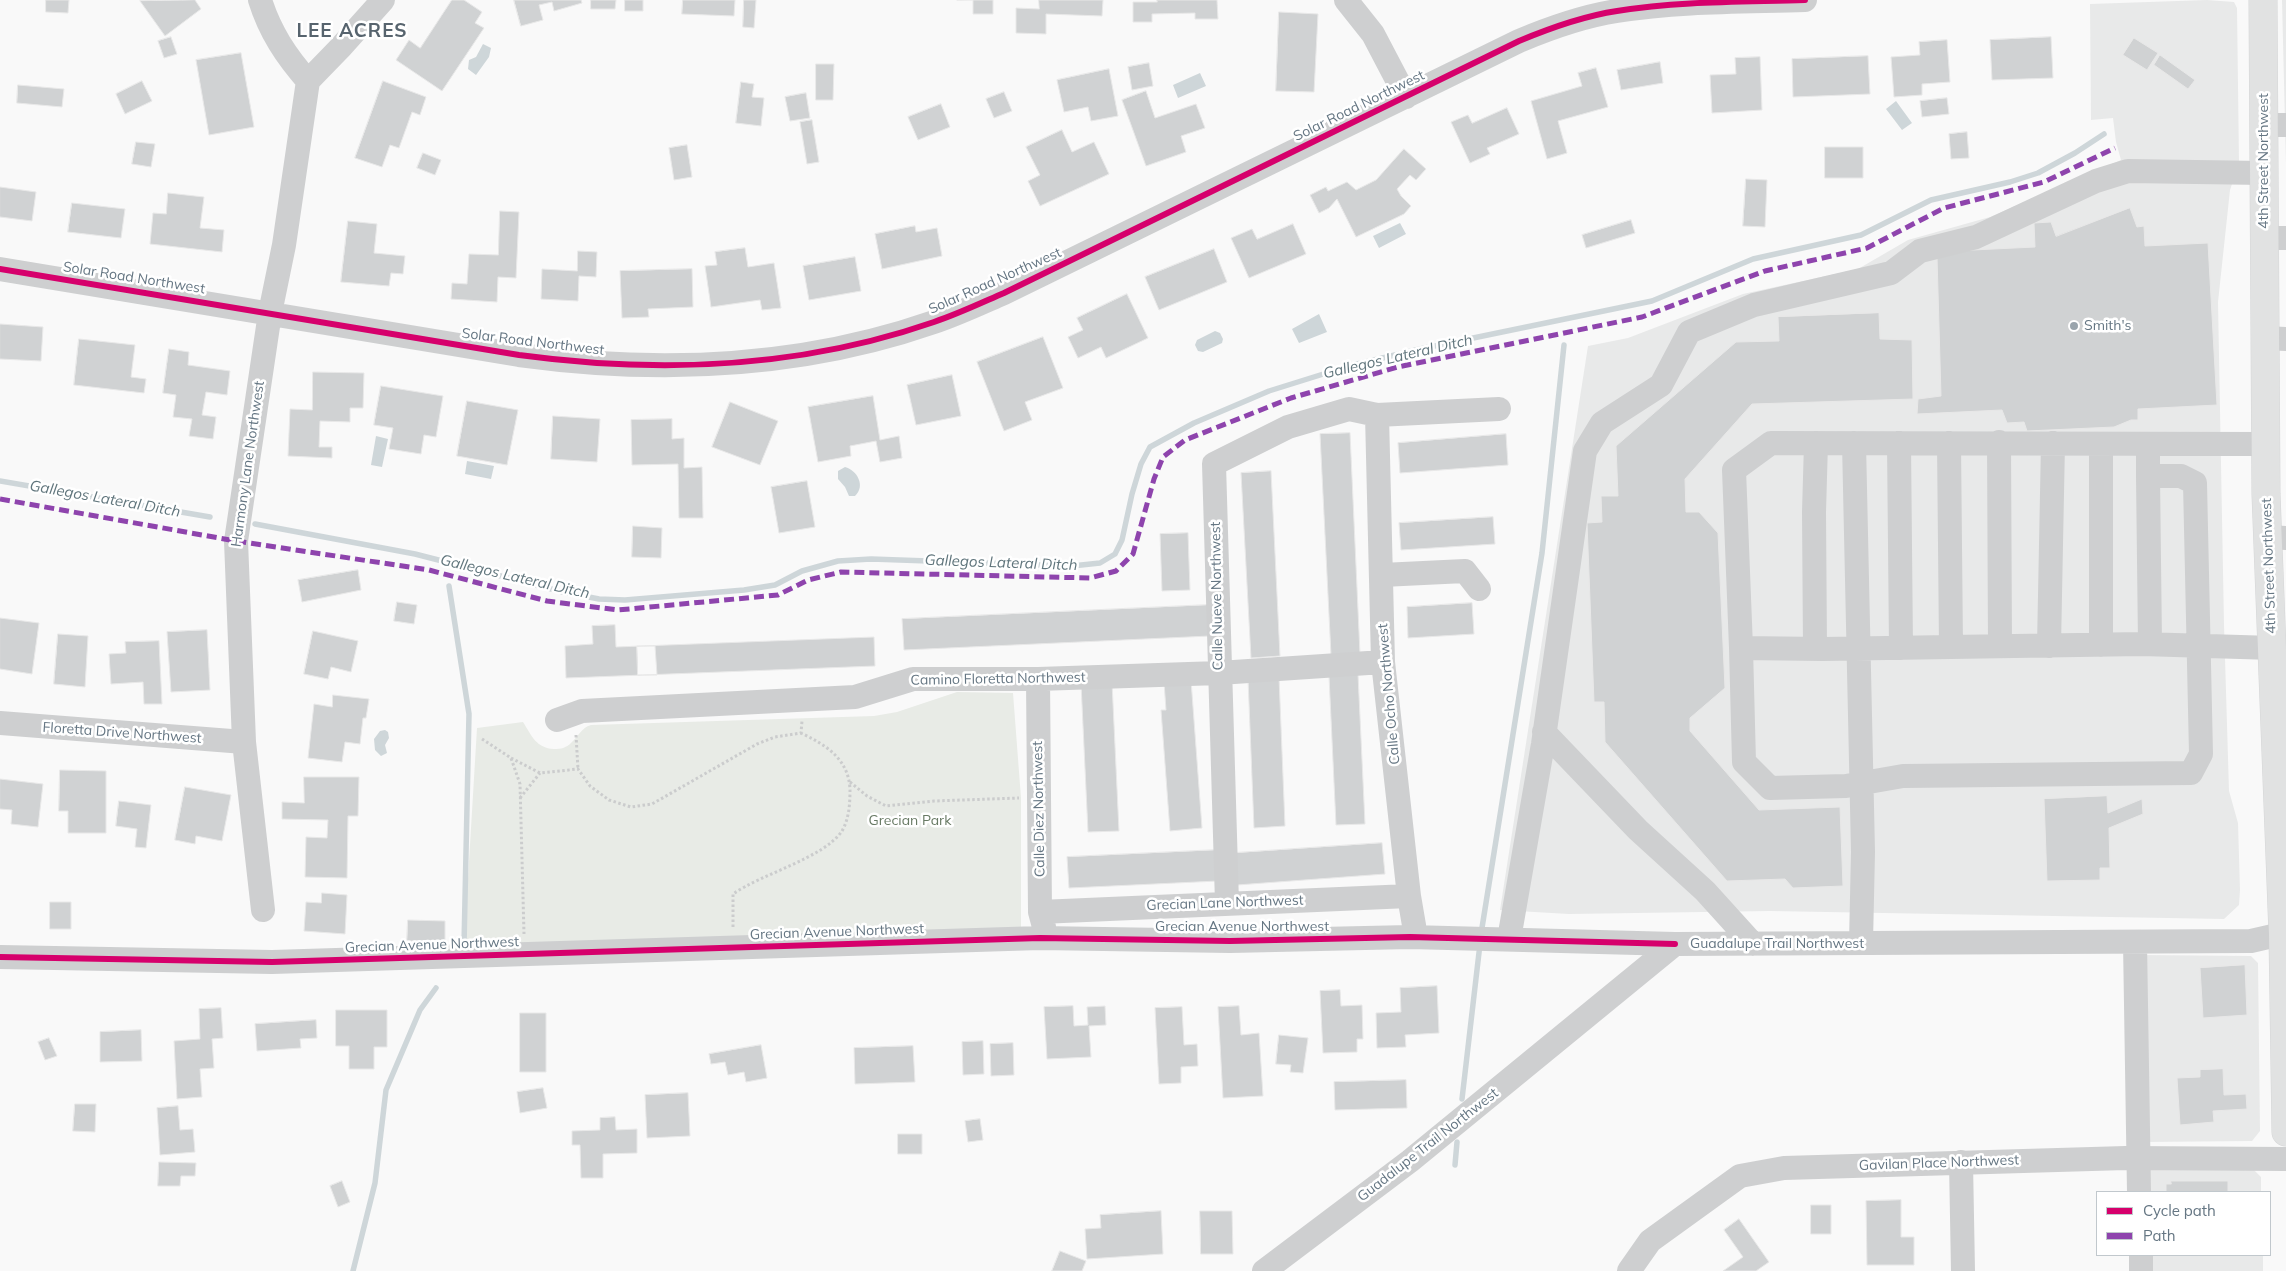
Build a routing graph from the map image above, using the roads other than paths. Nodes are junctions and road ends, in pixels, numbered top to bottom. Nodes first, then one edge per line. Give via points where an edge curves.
1 (260, 0) edge
2 (383, 0) edge
3 (1346, 0) edge
4 (1805, 0) edge
5 (2262, 0) edge
6 (308, 81) junction
7 (1406, 97) junction
8 (2275, 125) edge
9 (2264, 173) junction
10 (2275, 238) edge
11 (0, 269) edge
12 (270, 313) junction
13 (2276, 339) edge
14 (1499, 409) dead end
15 (1377, 415) junction
16 (1999, 442) junction
17 (1816, 443) junction
18 (1854, 443) junction
19 (1899, 443) junction
20 (1949, 443) junction
21 (2053, 443) junction
22 (2101, 444) junction
23 (2148, 444) junction
24 (2266, 444) junction
25 (2148, 476) junction
26 (2277, 537) edge
27 (1382, 576) junction
28 (1478, 589) dead end
29 (2279, 609) edge
30 (2150, 644) junction
31 (2101, 645) junction
32 (2000, 646) junction
33 (2050, 646) junction
34 (2199, 646) junction
35 (1951, 647) junction
36 (1741, 648) junction
37 (1858, 648) junction
38 (1901, 648) junction
39 (2273, 648) junction
40 (1816, 649) junction
41 (1384, 662) junction
42 (1219, 673) junction
43 (1038, 679) junction
44 (557, 720) dead end
45 (0, 723) edge
46 (1544, 732) junction
47 (2281, 738) edge
48 (244, 742) junction
49 (1861, 784) junction
50 (1409, 896) junction
51 (1227, 903) junction
52 (263, 910) dead end
53 (1040, 912) junction
54 (2284, 933) edge
55 (1416, 937) junction
56 (1048, 939) junction
57 (1509, 939) junction
58 (2135, 942) junction
59 (1861, 943) junction
60 (1675, 944) junction
61 (1753, 944) junction
62 (0, 957) edge
63 (2286, 1132) edge
64 (2138, 1158) junction
65 (2286, 1159) edge
66 (1961, 1162) junction
67 (2139, 1191) edge
68 (2141, 1256) edge
69 (1264, 1271) edge
70 (1629, 1271) edge
71 (1963, 1271) edge
72 (2141, 1271) edge

1 - 6 street via 267,23
2 - 6 street
3 - 7 street via 1373,34
4 - 7 street, Solar Road Northwest via 1665,4 1615,11 1518,41
5 - 8 main road, 4th Street Northwest
6 - 12 street, Harmony Lane Northwest via 284,246
7 - 12 street, Solar Road Northwest via 1004,293 934,322 853,345 769,360 709,366 573,362
8 - 9 main road, 4th Street Northwest
9 - 10 main road, 4th Street Northwest
9 - 46 street via 2128,172 2096,181 1976,237 1920,251 1891,273 1754,305 1690,332 1661,385 1602,423 1585,451
10 - 13 main road, 4th Street Northwest
11 - 12 street, Solar Road Northwest
12 - 48 street, Harmony Lane Northwest via 236,541
13 - 24 main road, 4th Street Northwest
14 - 15 street
15 - 27 street, Calle Ocho Northwest
15 - 42 street, Calle Nueve Northwest via 1349,409 1288,427 1214,464
16 - 20 street
16 - 21 street
16 - 32 street
17 - 18 street
17 - 36 street via 1771,443 1734,470
17 - 40 street
18 - 19 street
18 - 37 street
19 - 20 street
19 - 38 street
20 - 35 street
21 - 22 street
21 - 33 street
22 - 23 street
22 - 31 street
23 - 24 street
23 - 25 street
24 - 26 main road, 4th Street Northwest
25 - 30 street
25 - 34 street via 2181,476 2195,483
26 - 29 main road, 4th Street Northwest
27 - 28 street via 1465,571
27 - 41 street, Calle Ocho Northwest
29 - 39 main road, 4th Street Northwest
30 - 31 street
30 - 34 street
31 - 33 street
32 - 33 street
32 - 35 street
34 - 39 street
34 - 49 street via 2201,754 2191,773 1903,776
35 - 38 street
36 - 40 street
36 - 49 street via 1744,762 1770,788
37 - 38 street
37 - 40 street
37 - 49 street
39 - 47 main road, 4th Street Northwest
41 - 42 street, Camino Floretta Northwest
41 - 50 street, Calle Ocho Northwest
42 - 43 street, Camino Floretta Northwest
42 - 51 street, Calle Nueve Northwest
43 - 44 street, Camino Floretta Northwest via 913,679 855,697 582,712
43 - 53 street, Calle Diez Northwest
45 - 48 street, Floretta Drive Northwest
46 - 57 street
46 - 61 street via 1638,830 1705,891
47 - 54 main road, 4th Street Northwest
48 - 52 street, Harmony Lane Northwest
49 - 59 street
50 - 51 street, Grecian Lane Northwest
50 - 55 street, Calle Ocho Northwest
51 - 53 street, Grecian Lane Northwest
53 - 56 street, Calle Diez Northwest
54 - 58 street, Guadalupe Trail Northwest via 2251,941
54 - 63 main road, 4th Street Northwest
55 - 56 street, Grecian Avenue Northwest via 1230,941
55 - 57 street, Grecian Avenue Northwest
56 - 62 street, Grecian Avenue Northwest via 272,962
57 - 60 street, Grecian Avenue Northwest
58 - 59 street, Guadalupe Trail Northwest
58 - 64 street
59 - 61 street, Guadalupe Trail Northwest
60 - 61 street, Guadalupe Trail Northwest
60 - 69 street, Guadalupe Trail Northwest via 1410,1161
64 - 65 street, Gavilan Place Northwest
64 - 66 street, Gavilan Place Northwest
64 - 67 street
66 - 70 street, Gavilan Place Northwest via 1784,1168 1740,1176 1650,1241
66 - 71 street
68 - 72 street

